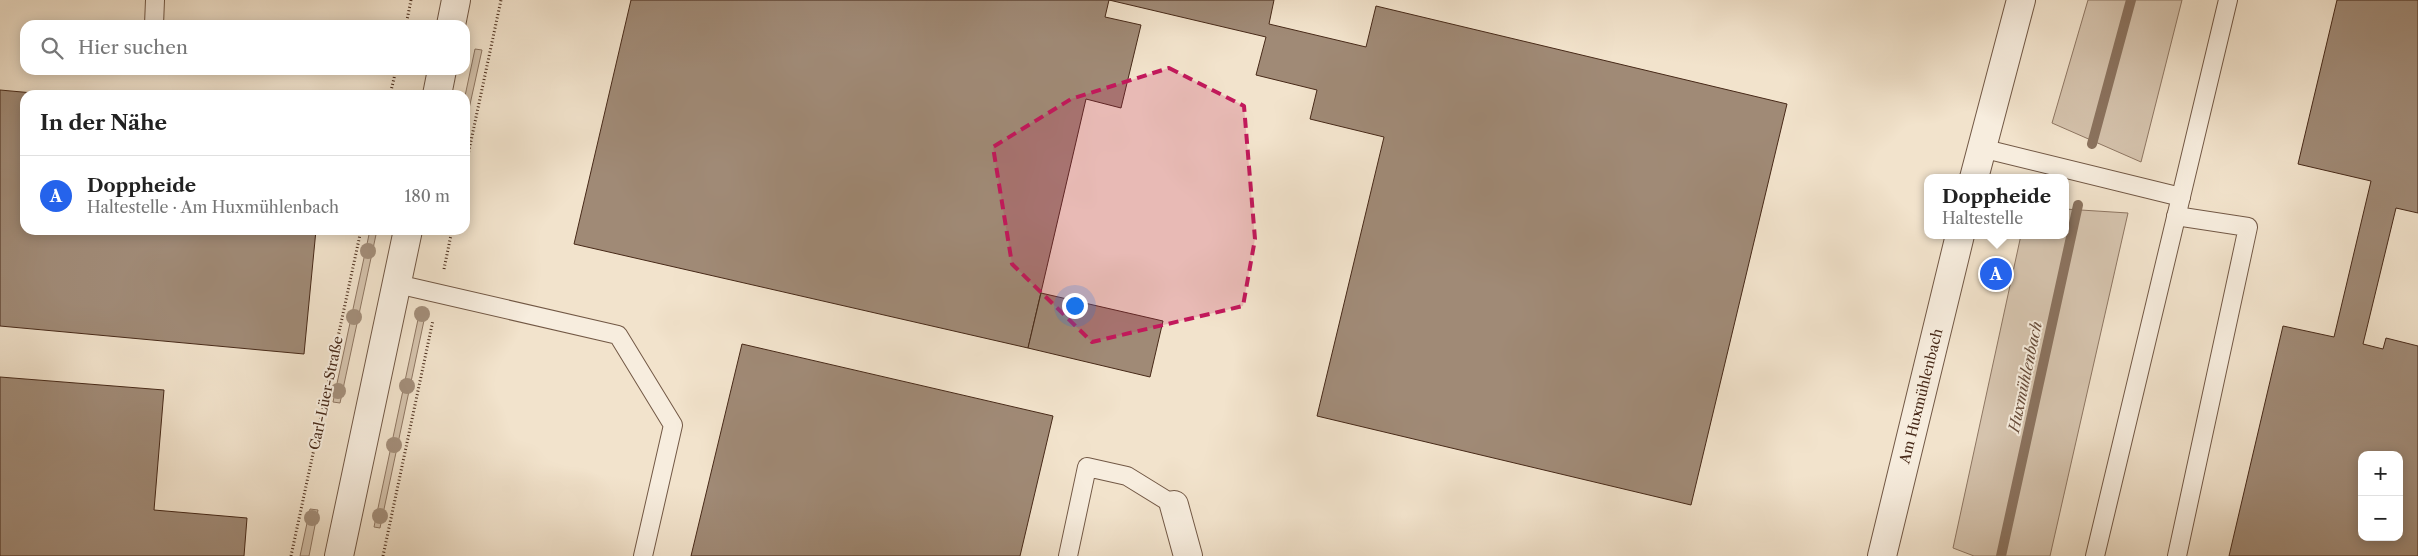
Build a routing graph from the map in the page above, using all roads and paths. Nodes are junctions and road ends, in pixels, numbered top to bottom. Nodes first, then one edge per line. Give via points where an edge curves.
1 (155, 0) edge
2 (411, 0) edge
3 (456, 0) edge
4 (501, 0) edge
5 (2021, 0) edge
6 (2228, 0) edge
7 (154, 20) edge
8 (407, 20) edge
9 (452, 20) edge
10 (395, 75) edge
11 (441, 75) edge
12 (391, 90) edge
13 (437, 90) edge
14 (470, 146) edge
15 (1981, 148) junction
16 (1975, 174) edge
17 (2181, 197) junction
18 (2176, 216) junction
19 (360, 235) edge
20 (407, 235) edge
21 (451, 235) edge
22 (1959, 239) edge
23 (397, 284) junction
24 (439, 294) junction
25 (1174, 506) joint
26 (344, 555) edge
27 (291, 556) edge
28 (382, 556) edge
29 (643, 556) edge
30 (1068, 556) edge
31 (1188, 556) edge
32 (1882, 556) edge
33 (2095, 556) edge
34 (2177, 556) edge

1 - 7 lane
2 - 8 path
3 - 9 street
4 - 14 path
5 - 15 street
6 - 17 lane
10 - 12 path
11 - 13 street
15 - 16 street
15 - 17 lane
17 - 18 lane
18 - 33 lane
18 - 34 lane via 2248,227
19 - 27 path, Carl-Lüer-Straße
20 - 23 street
21 - 24 path
22 - 32 street, Am Huxmühlenbach
23 - 24 lane
23 - 26 street
24 - 28 path
24 - 29 lane via 618,335 673,425
25 - 30 lane via 1127,476 1087,467
25 - 31 street

